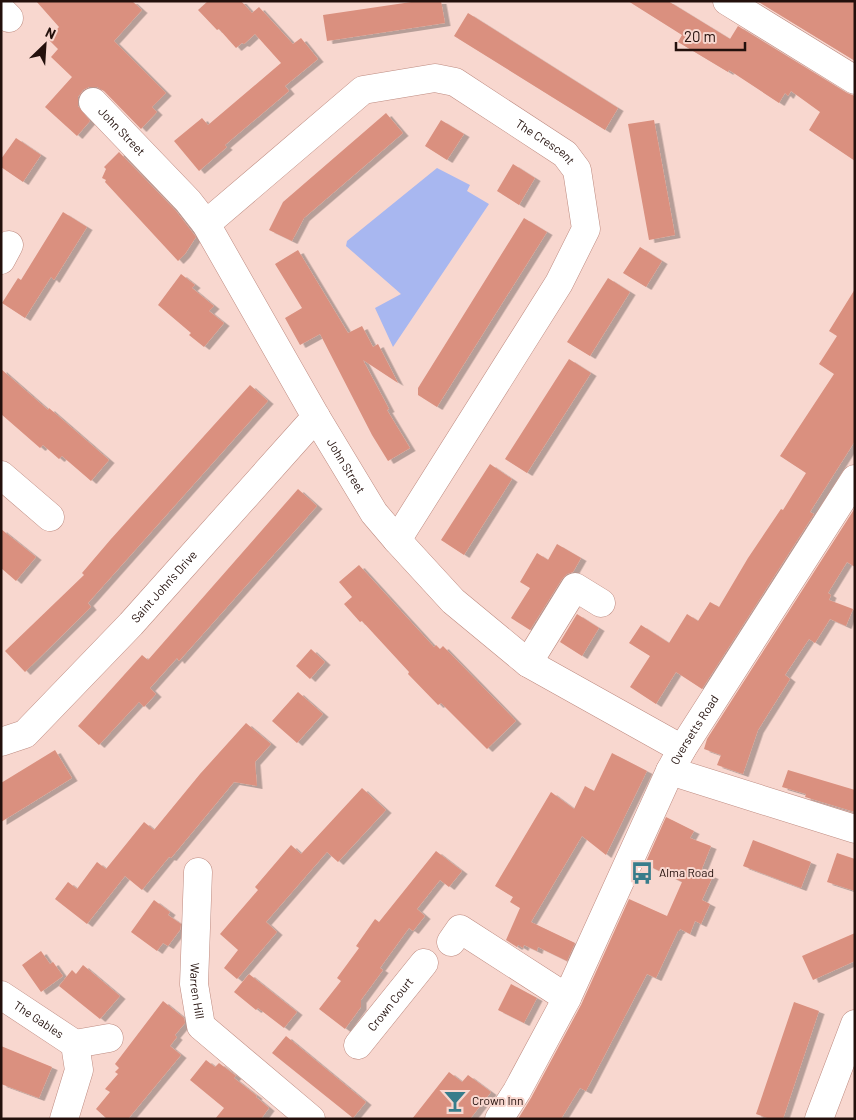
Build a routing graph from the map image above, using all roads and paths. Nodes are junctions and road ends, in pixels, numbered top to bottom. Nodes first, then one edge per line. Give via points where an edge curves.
1 (727, 1) edge
2 (855, 80) edge
3 (93, 102) dead end
4 (206, 224) junction
5 (316, 417) junction
6 (1, 475) edge
7 (855, 480) edge
8 (50, 517) dead end
9 (397, 540) junction
10 (601, 603) dead end
11 (528, 663) junction
12 (1, 742) edge
13 (676, 760) junction
14 (855, 829) edge
15 (198, 872) dead end
16 (451, 942) dead end
17 (424, 963) dead end
18 (1, 995) edge
19 (567, 998) junction
20 (855, 1024) edge
21 (109, 1038) dead end
22 (75, 1044) junction
23 (358, 1045) dead end
24 (64, 1119) edge
25 (311, 1119) edge
26 (499, 1119) edge
27 (819, 1119) edge

1 - 2 street
3 - 4 street, John Street
4 - 5 street, John Street
4 - 9 street, The Crescent via 363,90 435,78 455,82 565,154 577,170 586,229 560,283
5 - 9 street, John Street via 374,513
5 - 12 street, Saint John's Drive via 131,624 35,724 25,734
6 - 8 street
7 - 13 street, Oversetts Road
9 - 11 street, John Street via 453,600
10 - 11 street via 575,587
11 - 13 street, John Street
13 - 14 street
13 - 19 street, Oversetts Road
15 - 25 street, Warren Hill via 194,984 201,1026
16 - 19 street via 460,929
17 - 23 street, Crown Court
18 - 22 street, The Gables
19 - 26 street, Oversetts Road
20 - 27 street
21 - 22 street, The Gables
22 - 24 street, The Gables via 79,1070

